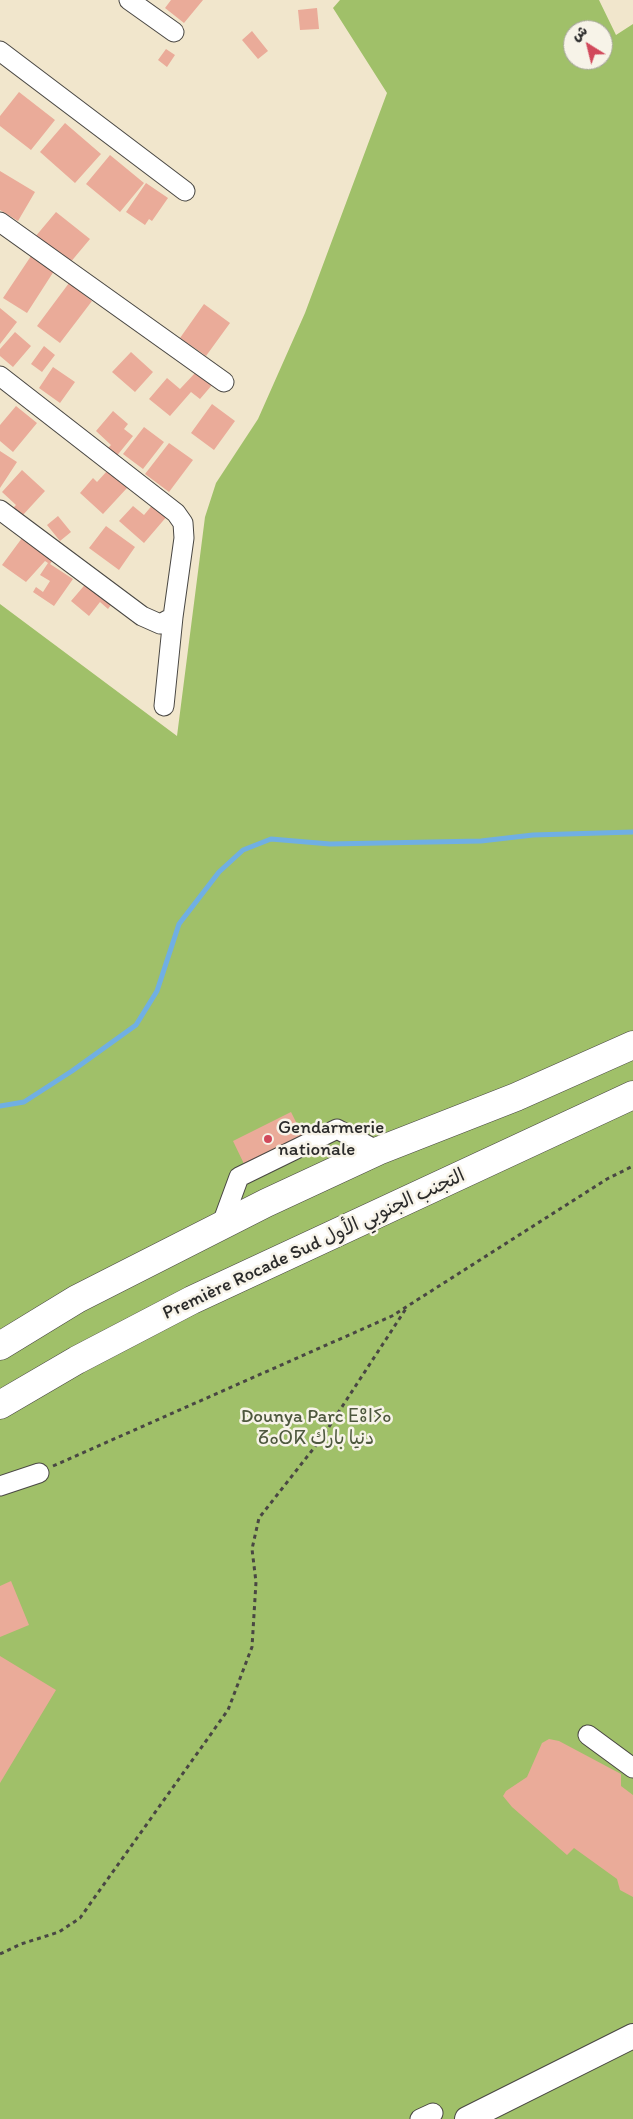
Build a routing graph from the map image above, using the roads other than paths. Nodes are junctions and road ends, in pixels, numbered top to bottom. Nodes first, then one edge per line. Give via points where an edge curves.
1 (130, 0) edge
2 (174, 32) dead end
3 (0, 51) edge
4 (185, 191) dead end
5 (0, 222) edge
6 (0, 376) edge
7 (224, 382) dead end
8 (0, 510) edge
9 (173, 617) junction
10 (164, 706) dead end
11 (633, 1045) edge
12 (633, 1095) edge
13 (378, 1151) junction
14 (221, 1226) junction
15 (0, 1346) edge
16 (0, 1405) edge
17 (39, 1473) road end
18 (0, 1486) edge
19 (588, 1735) dead end
20 (633, 1768) edge
21 (633, 2036) edge
22 (468, 2119) edge

1 - 2 street
3 - 4 street
5 - 7 street
6 - 9 street via 176,512 184,523
8 - 9 street via 142,616 160,624
9 - 10 street
11 - 13 highway via 516,1097
12 - 16 highway, Première Rocade Sud التجنب الجنوبي الأول via 192,1300 77,1360
13 - 14 highway
13 - 14 street via 338,1129 239,1177
14 - 15 highway via 77,1299
17 - 18 street
19 - 20 street
21 - 22 main road

